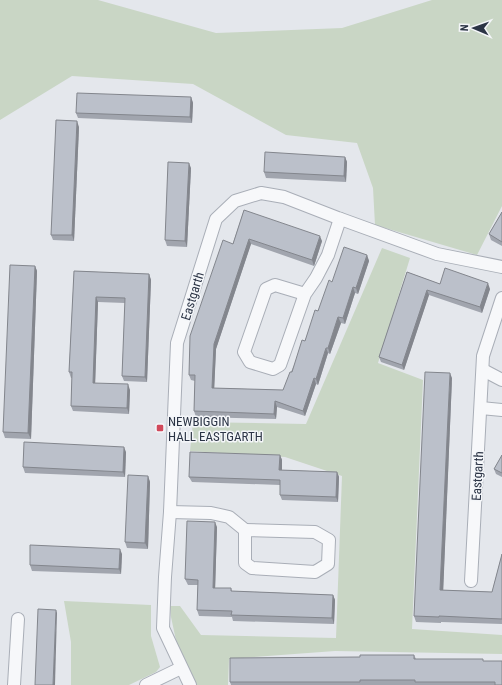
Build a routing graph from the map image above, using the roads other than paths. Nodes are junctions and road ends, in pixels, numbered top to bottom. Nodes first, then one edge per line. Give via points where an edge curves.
1 (340, 219) junction
2 (502, 267) edge
3 (305, 294) junction
4 (502, 298) edge
5 (497, 328) edge
6 (483, 370) junction
7 (502, 380) edge
8 (481, 408) junction
9 (502, 410) edge
10 (170, 512) junction
11 (245, 530) junction
12 (471, 581) dead end
13 (18, 619) dead end
14 (181, 668) junction
15 (14, 685) edge
16 (146, 685) edge
17 (190, 685) edge

1 - 2 street, Eastgarth via 437,254
1 - 3 street via 328,255
1 - 10 street, Eastgarth via 284,197 261,193 235,201 216,219 177,343
3 - 3 street via 280,365 273,369 250,362 244,352 266,289 275,285
4 - 5 street, Eastgarth
5 - 6 street, Eastgarth via 483,356
6 - 7 street
6 - 8 street, Eastgarth
8 - 9 street
8 - 12 street, Eastgarth
10 - 11 street via 211,513 229,517
10 - 14 street, Eastgarth via 164,628
11 - 11 street via 245,563 252,568 314,572 328,564 329,540 315,532
13 - 15 street
14 - 16 street
14 - 17 street, Eastgarth

